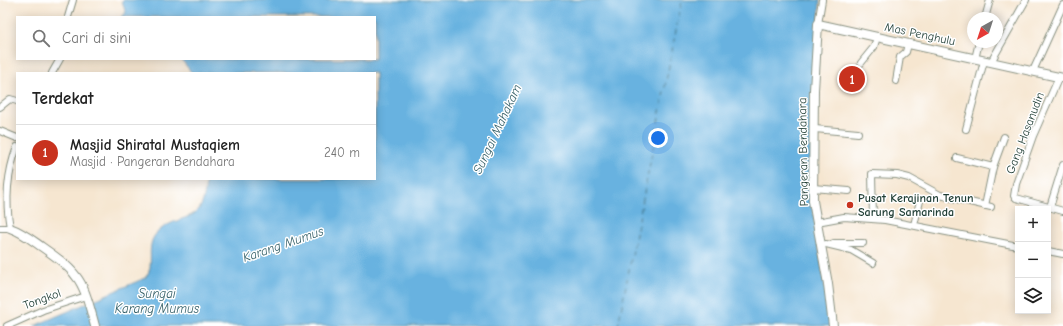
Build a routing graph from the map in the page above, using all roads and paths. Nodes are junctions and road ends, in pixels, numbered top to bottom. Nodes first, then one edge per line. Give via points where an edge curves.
1 (73, 0) edge
2 (822, 0) edge
3 (990, 0) edge
4 (1026, 0) edge
5 (1063, 5) edge
6 (987, 12) edge
7 (68, 16) edge
8 (818, 24) junction
9 (876, 40) junction
10 (907, 47) junction
11 (978, 48) edge
12 (975, 59) junction
13 (59, 60) edge
14 (988, 62) junction
15 (861, 63) dead end
16 (1033, 71) junction
17 (53, 72) edge
18 (1061, 77) edge
19 (896, 81) dead end
20 (16, 101) edge
21 (0, 107) edge
22 (815, 129) junction
23 (966, 129) dead end
24 (0, 131) edge
25 (858, 133) dead end
26 (1004, 137) dead end
27 (16, 138) edge
28 (16, 150) edge
29 (957, 158) dead end
30 (1063, 165) edge
31 (993, 167) junction
32 (813, 188) junction
33 (848, 191) dead end
34 (920, 201) dead end
35 (1046, 206) edge
36 (1050, 206) edge
37 (1051, 207) edge
38 (1063, 211) edge
39 (873, 218) junction
40 (817, 222) junction
41 (914, 225) junction
42 (0, 228) edge
43 (10, 228) junction
44 (863, 243) dead end
45 (823, 244) junction
46 (1015, 245) edge
47 (1051, 252) edge
48 (1063, 254) edge
49 (873, 263) dead end
50 (87, 299) junction
51 (7, 326) edge
52 (95, 326) edge
53 (833, 326) edge

1 - 7 street
2 - 8 street
3 - 6 street
4 - 14 street
5 - 16 street
8 - 9 street, Mas Penghulu
8 - 22 street, Pangeran Bendahara via 814,90
9 - 10 street, Mas Penghulu
9 - 15 street via 872,51
10 - 12 street, Mas Penghulu
10 - 19 street via 900,57
11 - 12 street
12 - 14 street, Mas Penghulu
13 - 17 street
14 - 16 street, Mas Penghulu
14 - 23 street
16 - 18 street, Mas Penghulu
18 - 35 street, Gang Hasanudin via 1033,136 1014,194 1016,198
20 - 21 street via 10,100
22 - 25 street
22 - 32 street, Pangeran Bendahara
24 - 27 street
26 - 31 street
28 - 43 street via 7,188
29 - 31 street
30 - 36 street
31 - 39 street via 988,207 940,195 909,178 872,174
32 - 33 street
32 - 40 street, Pangeran Bendahara
34 - 41 street
37 - 38 street
39 - 40 street via 844,218
39 - 41 street
40 - 45 street, Pangeran Bendahara
41 - 46 street
42 - 43 street
43 - 50 street via 23,234 70,268 79,280
44 - 45 street
45 - 49 street via 851,250
45 - 53 street, Pangeran Bendahara
47 - 48 street
50 - 51 street, Tongkol via 43,310
50 - 52 street

